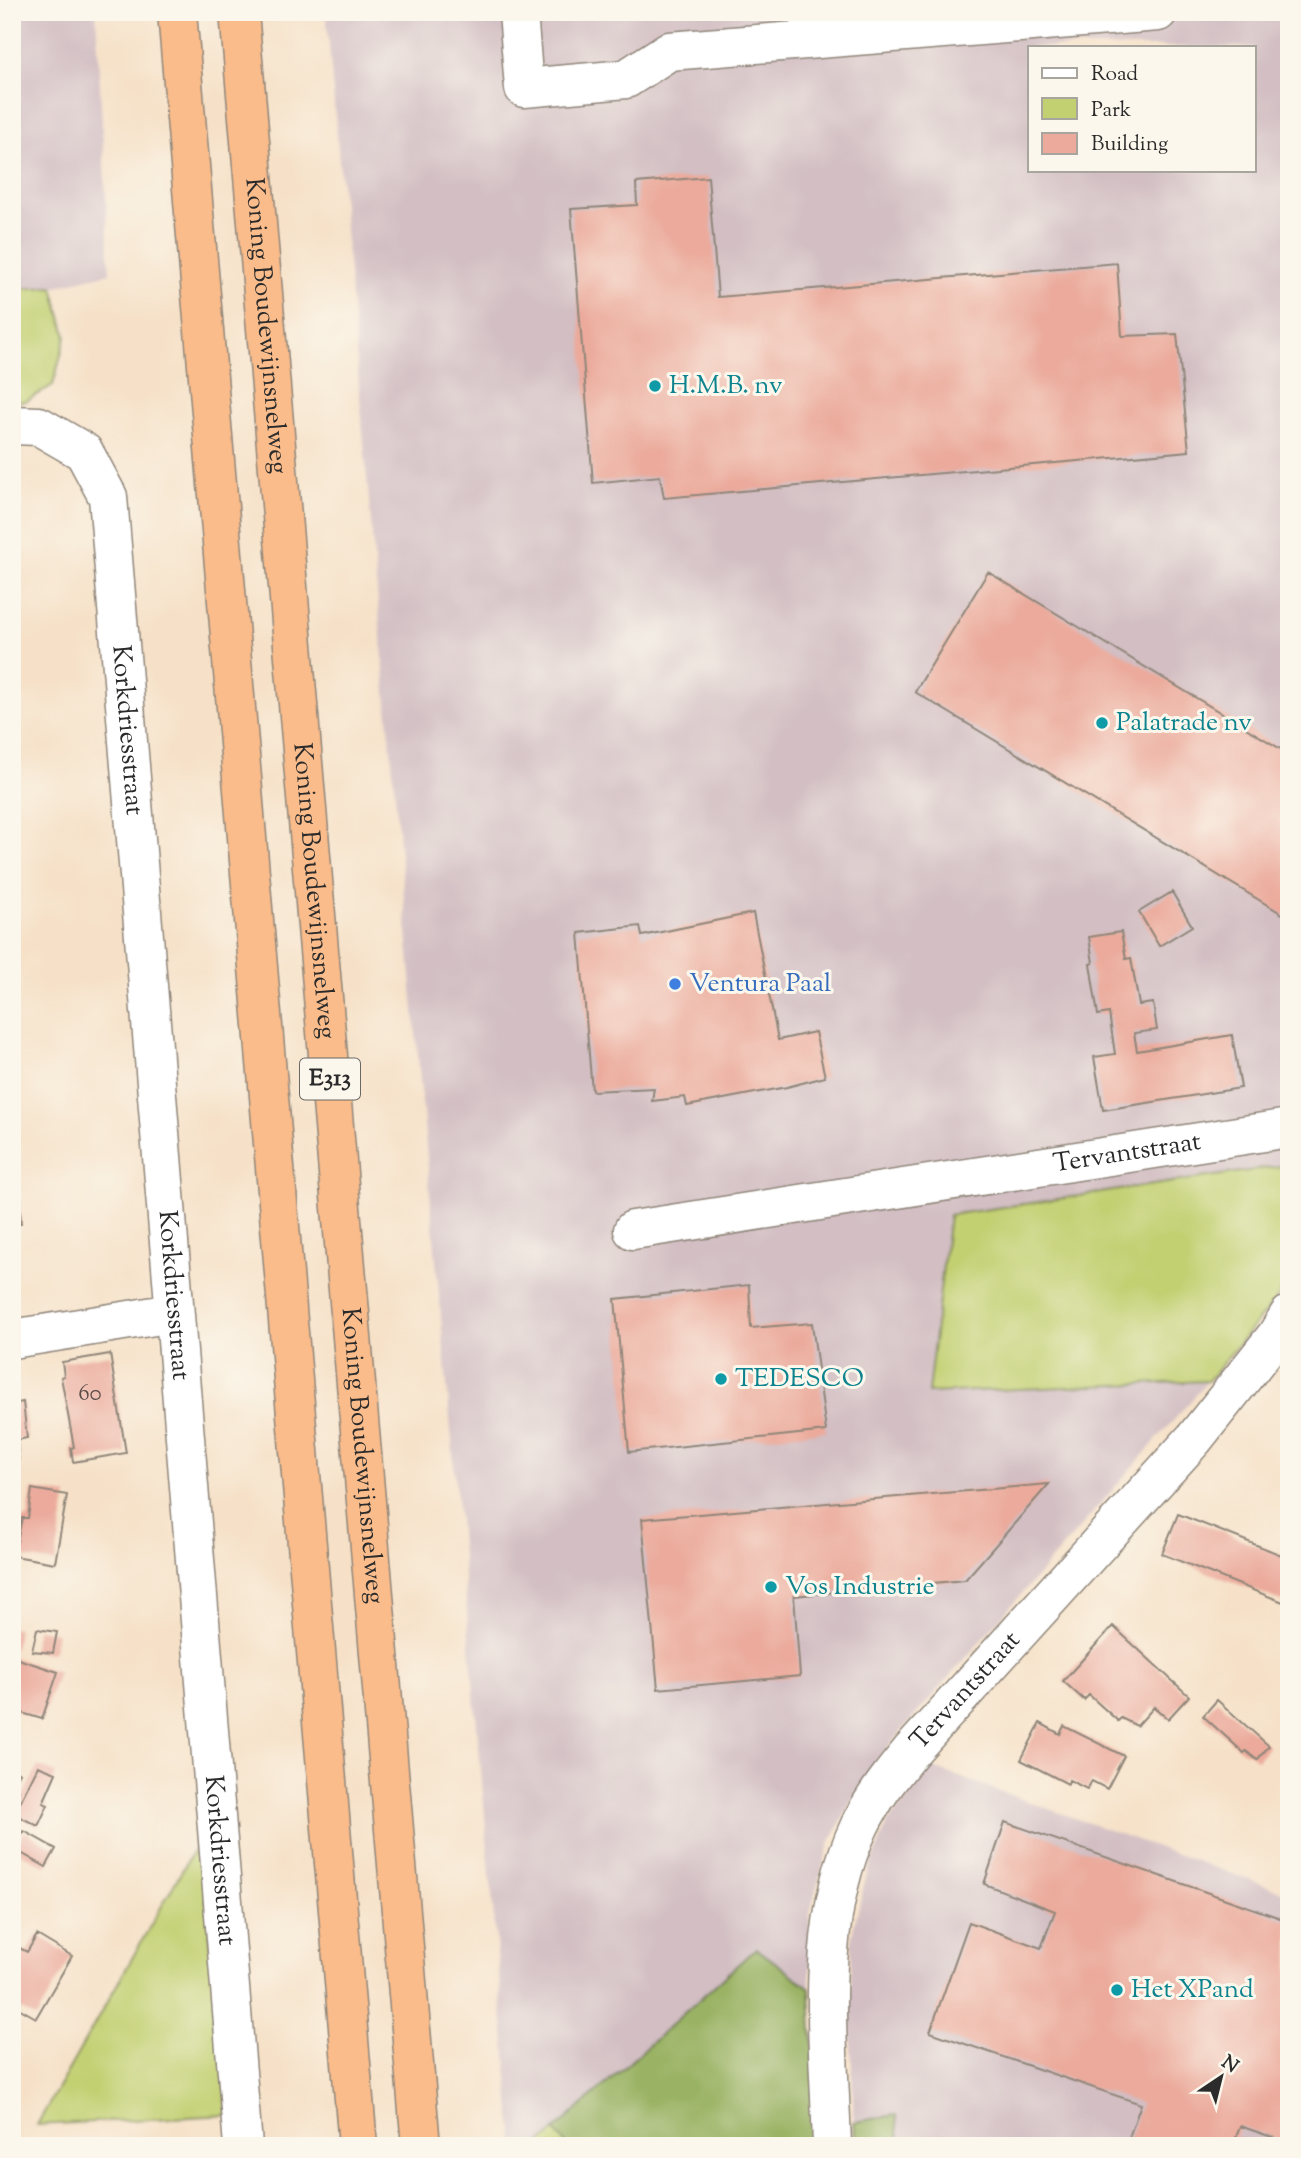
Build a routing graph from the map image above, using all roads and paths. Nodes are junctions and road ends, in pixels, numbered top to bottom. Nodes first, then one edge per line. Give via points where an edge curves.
1 (177, 12) edge
2 (240, 12) edge
3 (518, 12) edge
4 (1158, 12) edge
5 (12, 425) edge
6 (1289, 1128) edge
7 (633, 1230) dead end
8 (173, 1314) junction
9 (1284, 1332) edge
10 (12, 1339) edge
11 (243, 2146) edge
12 (358, 2146) edge
13 (421, 2146) edge
14 (832, 2146) edge

1 - 12 highway, E313
2 - 13 highway, Koning Boudewijnsnelweg / E313
3 - 4 street via 524,88 625,79 669,51
5 - 8 street, Korkdriesstraat via 39,426 84,452 108,497
6 - 7 street, Tervantstraat
8 - 10 street
8 - 11 street, Korkdriesstraat
9 - 14 street, Tervantstraat via 1194,1439 911,1751 860,1825 835,1902 829,1956

